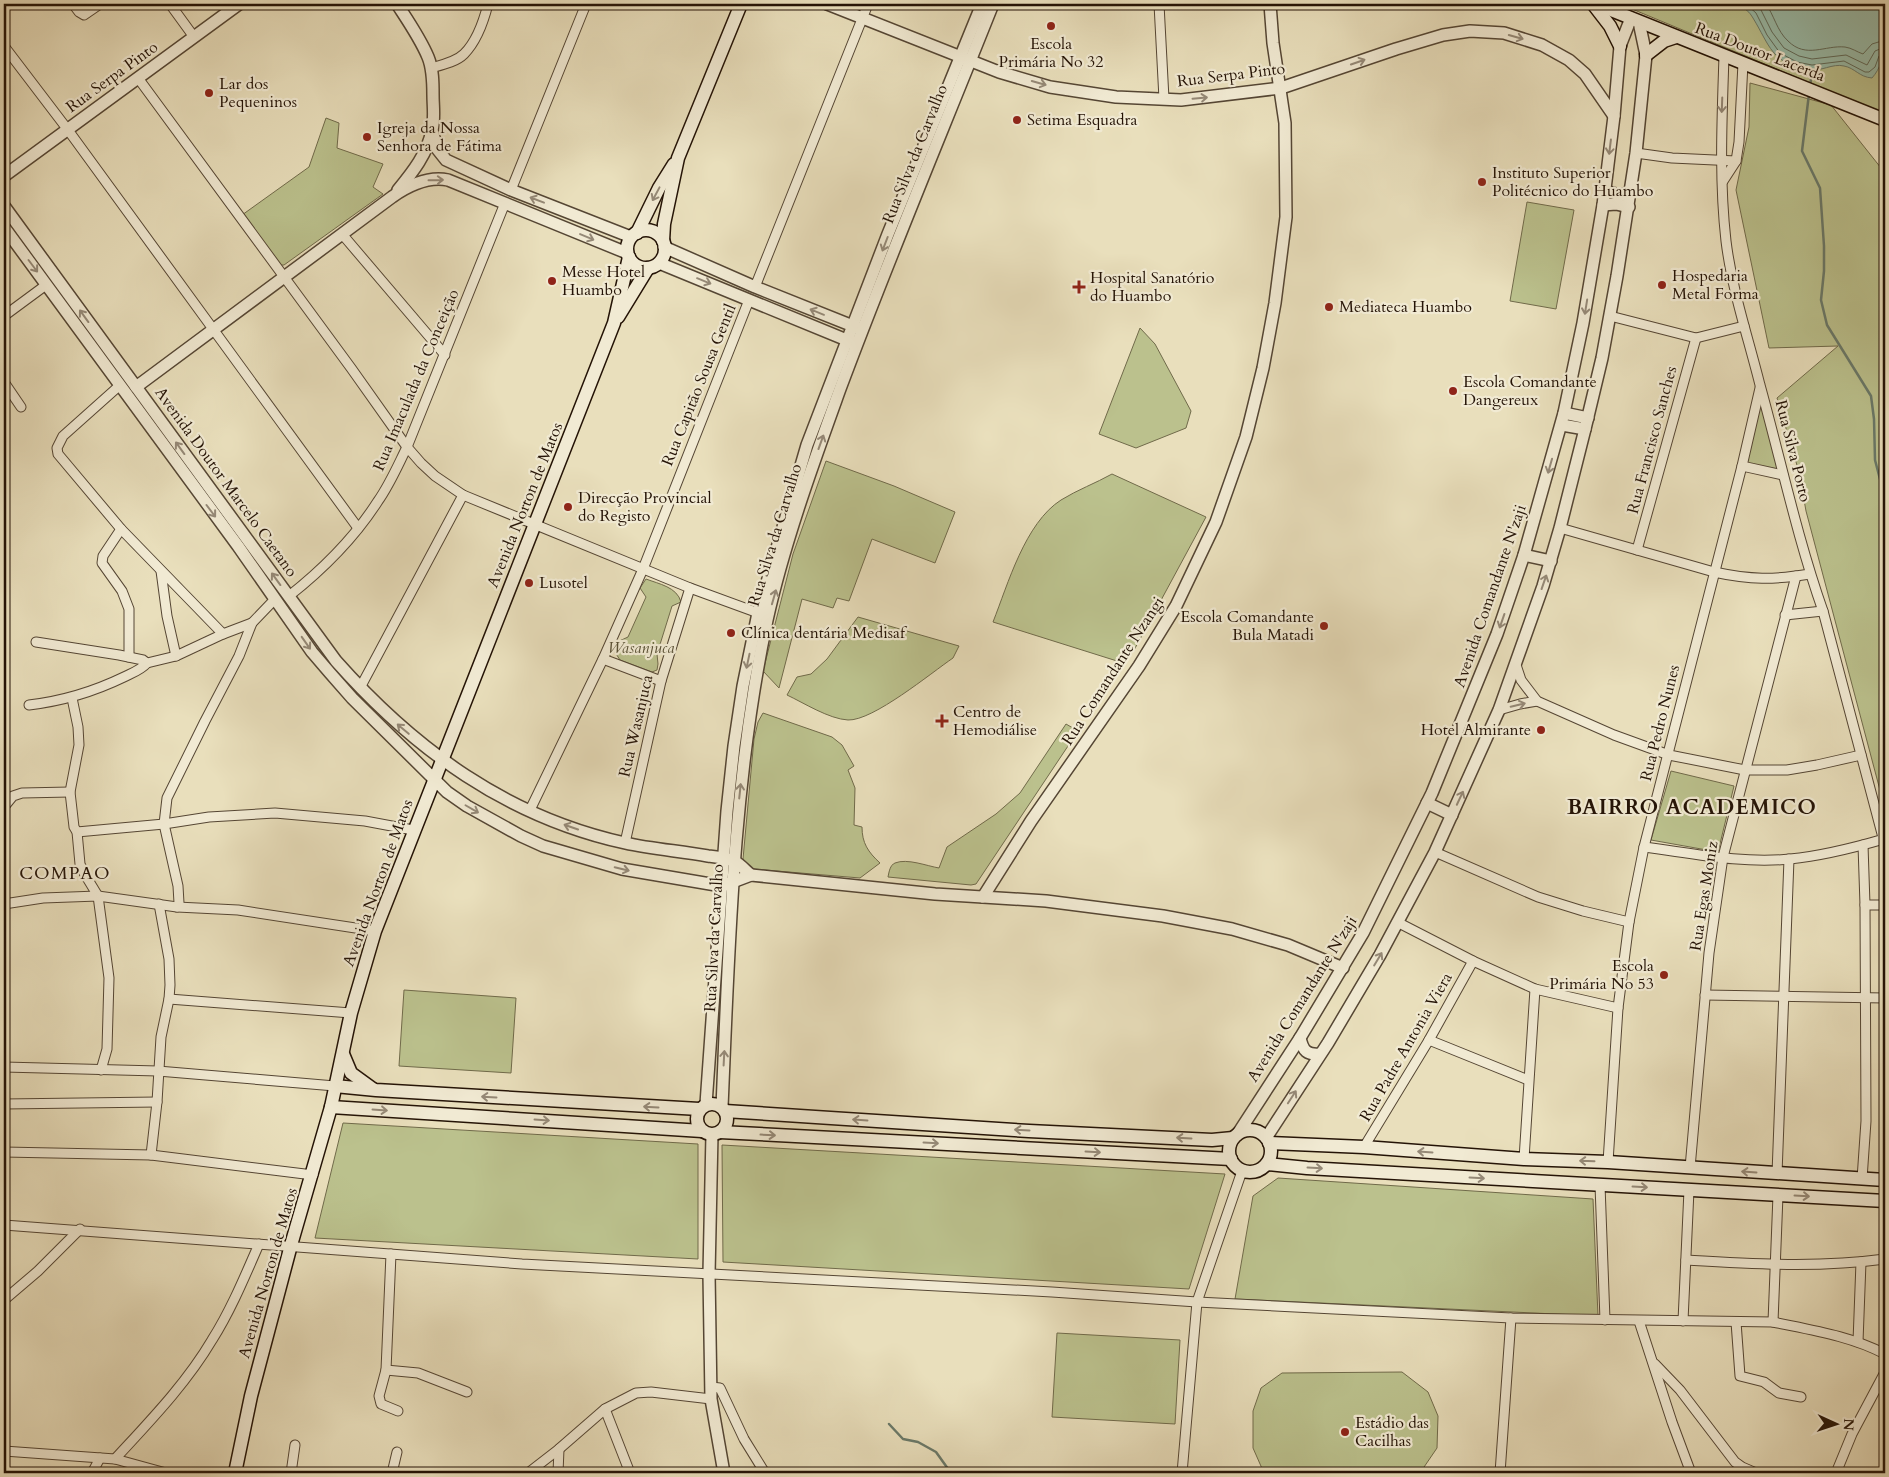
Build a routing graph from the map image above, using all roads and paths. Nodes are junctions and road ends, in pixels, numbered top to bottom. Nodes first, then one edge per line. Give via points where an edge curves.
1 (73, 4) edge
2 (100, 4) edge
3 (170, 4) edge
4 (239, 4) edge
5 (396, 4) edge
6 (488, 4) edge
7 (586, 4) edge
8 (741, 4) edge
9 (827, 4) edge
10 (868, 4) edge
11 (982, 4) edge
12 (993, 4) edge
13 (1159, 4) edge
14 (1270, 4) edge
15 (1594, 4) edge
16 (862, 18) junction
17 (1635, 20) junction
18 (194, 37) junction
19 (1676, 37) junction
20 (4, 46) edge
21 (1620, 46) junction
22 (1646, 55) junction
23 (1724, 56) junction
24 (966, 58) junction
25 (1743, 63) junction
26 (431, 68) junction
27 (138, 78) junction
28 (1281, 88) junction
29 (1164, 99) junction
30 (1614, 116) junction
31 (1885, 120) edge
32 (68, 130) junction
33 (432, 131) junction
34 (1636, 154) junction
35 (678, 158) junction
36 (1721, 160) junction
37 (1736, 161) junction
38 (4, 176) edge
39 (1722, 181) junction
40 (511, 190) junction
41 (1604, 192) junction
42 (1630, 194) junction
43 (392, 197) junction
44 (505, 203) junction
45 (1603, 205) junction
46 (4, 206) edge
47 (1628, 207) junction
48 (4, 227) edge
49 (342, 234) junction
50 (634, 235) junction
51 (664, 244) junction
52 (628, 255) junction
53 (654, 265) junction
54 (283, 277) junction
55 (46, 284) junction
56 (755, 287) junction
57 (750, 300) junction
58 (4, 316) edge
59 (1610, 316) junction
60 (614, 323) junction
61 (1744, 326) junction
62 (214, 328) junction
63 (857, 328) junction
64 (1696, 338) junction
65 (852, 342) junction
66 (445, 355) junction
67 (4, 382) edge
68 (119, 386) junction
69 (1761, 386) junction
70 (136, 387) junction
71 (20, 407) dead end
72 (1564, 413) junction
73 (1587, 423) junction
74 (1562, 425) junction
75 (407, 447) junction
76 (1742, 466) junction
77 (1783, 475) junction
78 (463, 495) junction
79 (535, 524) junction
80 (358, 528) junction
81 (1560, 528) junction
82 (121, 529) junction
83 (1637, 550) junction
84 (1524, 555) junction
85 (1551, 561) junction
86 (643, 569) junction
87 (161, 571) junction
88 (1714, 572) junction
89 (1810, 574) junction
90 (1796, 576) junction
91 (690, 588) junction
92 (289, 596) junction
93 (275, 599) junction
94 (1823, 612) junction
95 (763, 615) junction
96 (1785, 615) junction
97 (252, 623) junction
98 (223, 634) junction
99 (36, 642) dead end
100 (176, 656) junction
101 (129, 657) junction
102 (603, 659) junction
103 (147, 663) junction
104 (1516, 665) junction
105 (661, 681) junction
106 (360, 688) junction
107 (72, 698) junction
108 (1537, 701) junction
109 (29, 704) dead end
110 (1499, 710) junction
111 (1668, 754) junction
112 (1861, 756) junction
113 (441, 760) junction
114 (1745, 770) junction
115 (433, 780) junction
116 (70, 792) junction
117 (1427, 803) junction
118 (4, 807) edge
119 (530, 810) junction
120 (1452, 815) junction
121 (164, 824) junction
122 (413, 830) junction
123 (77, 832) junction
124 (1884, 842) edge
125 (626, 843) junction
126 (1863, 845) junction
127 (1644, 847) junction
128 (1435, 852) junction
129 (704, 855) junction
130 (1723, 858) junction
131 (1789, 859) junction
132 (730, 860) junction
133 (751, 875) junction
134 (702, 883) junction
135 (728, 884) junction
136 (98, 896) junction
137 (983, 898) junction
138 (4, 904) edge
139 (159, 904) junction
140 (1865, 905) junction
141 (1885, 905) edge
142 (177, 907) junction
143 (1629, 922) junction
144 (1399, 923) junction
145 (374, 931) junction
146 (1473, 961) junction
147 (1344, 968) junction
148 (1535, 989) junction
149 (1705, 995) junction
150 (1784, 997) junction
151 (1865, 998) junction
152 (1885, 998) edge
153 (169, 999) junction
154 (1618, 1008) junction
155 (351, 1013) junction
156 (1300, 1038) junction
157 (1430, 1040) junction
158 (343, 1054) junction
159 (1320, 1054) junction
160 (4, 1067) edge
161 (101, 1070) junction
162 (158, 1071) junction
163 (1528, 1080) junction
164 (336, 1086) junction
165 (376, 1090) junction
166 (157, 1102) junction
167 (4, 1104) edge
168 (331, 1107) junction
169 (703, 1107) junction
170 (723, 1109) junction
171 (711, 1132) junction
172 (1235, 1136) junction
173 (1268, 1140) junction
174 (1364, 1147) junction
175 (4, 1152) edge
176 (151, 1155) junction
177 (1524, 1159) junction
178 (1230, 1160) junction
179 (1608, 1162) junction
180 (1267, 1164) junction
181 (1690, 1168) junction
182 (1242, 1171) junction
183 (1777, 1174) junction
184 (313, 1175) junction
185 (1862, 1179) junction
186 (1885, 1180) edge
187 (1600, 1185) junction
188 (1689, 1190) junction
189 (1778, 1195) junction
190 (1885, 1201) edge
191 (5, 1227) edge
192 (80, 1230) junction
193 (259, 1244) junction
194 (291, 1245) junction
195 (391, 1254) junction
196 (1885, 1259) edge
197 (1686, 1260) junction
198 (1861, 1262) junction
199 (1776, 1266) junction
200 (709, 1274) junction
201 (4, 1300) edge
202 (1197, 1302) junction
203 (1511, 1318) junction
204 (1605, 1320) junction
205 (1638, 1321) junction
206 (1684, 1321) junction
207 (1736, 1322) junction
208 (1773, 1322) junction
209 (1858, 1342) junction
210 (1885, 1354) edge
211 (1652, 1362) junction
212 (386, 1370) junction
213 (1885, 1372) edge
214 (711, 1386) junction
215 (467, 1392) dead end
216 (1801, 1396) dead end
217 (711, 1399) junction
218 (605, 1409) junction
219 (398, 1410) dead end
220 (295, 1445) dead end
221 (559, 1449) junction
222 (4, 1451) edge
223 (397, 1452) dead end
224 (100, 1458) junction
225 (115, 1459) junction
226 (161, 1472) edge
227 (92, 1473) edge
228 (235, 1473) edge
229 (291, 1473) edge
230 (392, 1473) edge
231 (528, 1473) edge
232 (558, 1473) edge
233 (630, 1473) edge
234 (724, 1473) edge
235 (765, 1473) edge
236 (1182, 1473) edge
237 (1500, 1473) edge
238 (1690, 1473) edge
239 (1756, 1473) edge
240 (1836, 1473) edge

1 - 2 street via 84,15
3 - 18 street
4 - 18 street, Rua Serpa Pinto
5 - 26 street via 421,42
6 - 26 street via 482,23 463,55
7 - 40 street
8 - 35 main road
9 - 16 street, Rua Serpa Pinto
10 - 16 street
11 - 24 street, Rua Silva da Carvalho
12 - 24 street, Rua Silva da Carvalho
13 - 29 street
14 - 28 street, Rua Comandante Nzangi
15 - 17 main road, Rua Doutor Lacerda
15 - 21 main road
16 - 24 street, Rua Serpa Pinto
16 - 56 street
17 - 19 main road, Rua Doutor Lacerda
17 - 21 street, Avenida Comandante N'zaji
17 - 22 street
18 - 27 street, Rua Serpa Pinto
19 - 22 main road via 1664,41
19 - 23 main road, Rua Doutor Lacerda
20 - 32 street
21 - 30 street, Avenida Comandante N'zaji
22 - 34 street
23 - 25 main road, Rua Doutor Lacerda
23 -> 36 street, Rua Silva Porto
24 -> 29 street, Rua Serpa Pinto via 999,72 1058,88 1116,97
24 - 63 street, Rua Silva da Carvalho
25 - 31 main road, Rua Doutor Lacerda
25 - 37 street
26 - 33 street
27 - 32 street, Rua Serpa Pinto
27 - 54 street
29 -> 28 street, Rua Serpa Pinto via 1191,99
28 -> 30 street, Rua Serpa Pinto via 1396,49 1470,31 1504,34 1542,44 1585,74
28 - 137 street, Rua Comandante Nzangi via 1285,123 1286,217 1281,262 1263,368 1230,486 1176,606 1139,666 1000,867
30 -> 41 street, Avenida Comandante N'zaji
32 - 38 street, Rua Serpa Pinto
32 - 62 street
33 - 40 street via 438,150 446,160
33 - 43 street via 413,172
34 - 36 street
34 - 42 street
35 -> 50 main road
35 - 51 main road via 664,224
36 - 37 street
36 - 39 street, Rua Silva Porto
37 - 39 street
39 - 61 street, Rua Silva Porto via 1726,242
50 -> 40 street
41 - 42 street
41 - 45 street, Avenida Comandante N'zaji
42 - 47 street
43 -> 44 street via 420,182 439,178
43 - 49 street
44 -> 52 street
44 - 66 street, Rua Imaculada da Conceição
45 - 47 street
45 -> 72 street, Avenida Comandante N'zaji
70 -> 46 street, Avenida Doutor Marcelo Caetano
47 - 59 street
48 -> 55 street, Avenida Doutor Marcelo Caetano
49 - 54 street
49 - 66 street
50 - 51 main road via 644,230 652,231
50 - 52 main road
51 - 53 main road via 662,258
51 - 56 street
52 - 53 main road via 635,264
52 - 60 main road, Avenida Norton de Matos
53 -> 57 street
53 - 60 main road, Avenida Norton de Matos
54 - 62 street
54 - 75 street
55 - 58 street
55 - 68 street, Avenida Doutor Marcelo Caetano
63 -> 56 street
57 - 65 street
57 - 86 street, Rua Capitão Sousa Gentil
59 - 64 street
59 - 73 street
60 - 79 main road, Avenida Norton de Matos
61 - 64 street
61 - 69 street, Rua Silva Porto
62 - 70 street
62 - 80 street
63 - 65 street, Rua Silva da Carvalho
64 - 83 street, Rua Francisco Sanches
65 - 95 street, Rua Silva da Carvalho via 807,445 799,489
66 - 75 street, Rua Imaculada da Conceição
67 - 71 street
68 - 82 street via 63,436 57,448
68 -> 93 street, Avenida Doutor Marcelo Caetano
69 - 76 street, Rua Pedro Nunes
69 - 77 street, Rua Silva Porto
92 -> 70 street, Avenida Doutor Marcelo Caetano
72 - 73 street
72 - 74 street, Avenida Comandante N'zaji
73 - 74 street
73 - 81 street
74 -> 84 street, Avenida Comandante N'zaji
75 - 78 street via 435,476
75 - 80 street, Rua Imaculada da Conceição via 378,502
76 - 77 street
76 - 88 street, Rua Pedro Nunes
77 - 89 street, Rua Silva Porto
78 - 79 street
78 - 106 street
79 - 86 street
79 - 113 main road, Avenida Norton de Matos
80 - 92 street, Rua Imaculada da Conceição via 308,582
81 - 83 street
81 - 85 street
82 - 87 street
82 - 101 street via 102,563 122,591 129,609
83 - 88 street
84 - 85 street
84 -> 117 street, Avenida Comandante N'zaji via 1498,634
104 -> 85 street
86 - 91 street
86 - 102 street, Rua Capitão Sousa Gentil
87 - 98 street
87 - 100 street via 166,616
88 - 90 street via 1765,580
88 - 111 street, Rua Pedro Nunes
89 - 90 street
89 - 94 street, Rua Silva Porto
90 - 96 street, Rua Egas Moniz
91 - 95 street
91 - 105 street, Rua Wasanjuca
92 - 106 street, Avenida Doutor Marcelo Caetano via 336,661
93 - 97 street
93 -> 115 street, Avenida Doutor Marcelo Caetano via 312,652 352,698
94 - 96 street
94 - 112 street, Rua Silva Porto
95 - 132 street, Rua Silva da Carvalho via 743,686
96 - 114 street, Rua Egas Moniz
97 - 98 street
97 - 121 street via 240,656 167,798
98 - 100 street
99 - 101 street
100 - 103 street
101 - 103 street
102 - 105 street
102 - 119 street, Rua Capitão Sousa Gentil
103 - 107 street via 100,689
104 - 108 street via 1521,680
104 - 110 street
105 - 125 street, Rua Wasanjuca
113 -> 106 street, Avenida Doutor Marcelo Caetano
107 - 109 street
107 - 116 street via 79,745
110 -> 108 street
108 - 111 street via 1614,735
120 -> 110 street
111 - 114 street
111 - 127 street, Rua Pedro Nunes
112 - 114 street via 1787,770
112 - 124 street, Rua Silva Porto
113 - 115 main road, Avenida Norton de Matos
113 - 119 street, Avenida Doutor Marcelo Caetano via 482,786
114 - 130 street, Rua Egas Moniz
115 - 122 main road, Avenida Norton de Matos
115 -> 134 street, Avenida Doutor Marcelo Caetano via 466,806 543,846 622,869
116 - 118 street via 22,793 13,796
116 - 123 street
117 - 120 street
117 - 147 street, Avenida Comandante N'zaji
125 -> 119 street, Avenida Doutor Marcelo Caetano via 571,827
120 - 128 street
121 - 122 street via 275,812 365,820
121 - 123 street
121 - 142 street via 178,886
122 - 145 main road, Avenida Norton de Matos
123 - 136 street via 80,864
124 - 126 street
125 - 129 street, Avenida Doutor Marcelo Caetano
126 - 131 street
126 - 140 street
127 - 130 street
127 - 143 street, Rua Pedro Nunes
128 - 143 street via 1538,897
128 - 144 street
129 - 132 street, Avenida Doutor Marcelo Caetano
129 - 134 street via 715,861 718,874 716,878
130 - 131 street
130 - 149 street, Rua Egas Moniz
131 - 150 street
132 - 133 street
132 - 135 street, Rua Silva da Carvalho
133 - 135 street
133 - 137 street
134 - 135 street, Avenida Doutor Marcelo Caetano
135 - 169 street, Rua Silva da Carvalho
170 -> 135 street, Rua Silva da Carvalho
136 - 138 street via 44,898
136 - 139 street
136 - 161 street via 109,978 107,1049
137 - 147 street via 1046,901 1232,929 1288,945
139 - 142 street
139 - 153 street via 169,959
140 - 141 street
140 - 151 street
142 - 145 street via 238,910
143 - 154 street, Rua Pedro Nunes
144 - 146 street
159 -> 144 street
145 - 155 main road, Avenida Norton de Matos
146 - 148 street
146 - 157 street, Rua Padre Antonia Viera
147 - 156 street, Avenida Comandante N'zaji
148 - 154 street
148 - 163 street
149 - 150 street
149 - 181 street, Rua Egas Moniz
150 - 151 street
150 - 183 street
151 - 152 street
151 - 185 street via 1866,1120
153 - 155 street
153 - 162 street
154 - 179 street, Rua Pedro Nunes
155 - 158 main road, Avenida Norton de Matos
156 - 159 street via 1305,1052
156 - 172 street, Avenida Comandante N'zaji
157 - 163 street
157 - 174 street, Rua Padre Antonia Viera
158 - 164 main road, Avenida Norton de Matos
158 - 165 main road via 351,1073
173 -> 159 street
160 - 161 street
161 - 162 street
162 - 164 street
162 - 166 street
163 - 177 street
164 - 165 main road
164 - 168 main road, Avenida Norton de Matos
169 -> 165 main road
166 - 167 street
166 - 176 street
168 -> 171 main road
168 - 184 main road, Avenida Norton de Matos
169 - 170 main road via 716,1104
169 - 171 main road via 696,1119 698,1127
170 - 171 main road via 725,1126
172 -> 170 main road via 1212,1140 1019,1130
171 -> 178 main road
171 - 200 street
172 - 173 main road via 1252,1130
172 - 178 main road via 1229,1149
173 - 174 main road
173 - 180 main road via 1271,1154
177 -> 174 main road
175 - 176 street
176 - 184 street
179 -> 177 main road
178 - 182 main road
179 - 181 main road
180 - 182 main road via 1258,1170
180 -> 187 main road
183 -> 181 main road
182 - 202 street
183 - 185 main road
184 - 194 main road, Avenida Norton de Matos
185 - 186 main road
187 -> 188 main road
187 - 204 street
188 - 189 main road
188 - 197 street
189 -> 190 main road
189 - 199 street
191 - 192 street
192 - 193 street
192 - 201 street
193 - 194 street
193 - 225 street via 212,1341 185,1380
194 - 195 street
194 - 228 main road, Avenida Norton de Matos via 251,1396
195 - 200 street
195 - 212 street
196 - 198 street
197 - 199 street
197 - 206 street
198 - 199 street
198 - 209 street
199 - 208 street
200 - 202 street
200 - 214 street
202 - 203 street
202 - 236 street
203 - 204 street
203 - 237 street
204 - 205 street
205 - 206 street
205 - 211 street
206 - 207 street
207 - 208 street
207 - 216 street via 1740,1376 1764,1382 1779,1393
208 - 209 street
209 - 210 street
211 - 238 street
211 - 239 street via 1680,1390 1735,1462
212 - 215 street via 418,1373
212 - 219 street via 381,1404
213 - 240 street via 1852,1434
214 - 217 street
214 - 235 street via 720,1388 744,1439
217 - 218 street via 636,1393
217 - 234 street
218 - 221 street
218 - 233 street
220 - 229 street
221 - 231 street
221 - 232 street
222 - 224 street
223 - 230 street
224 - 225 street
224 - 227 street
225 - 226 street

